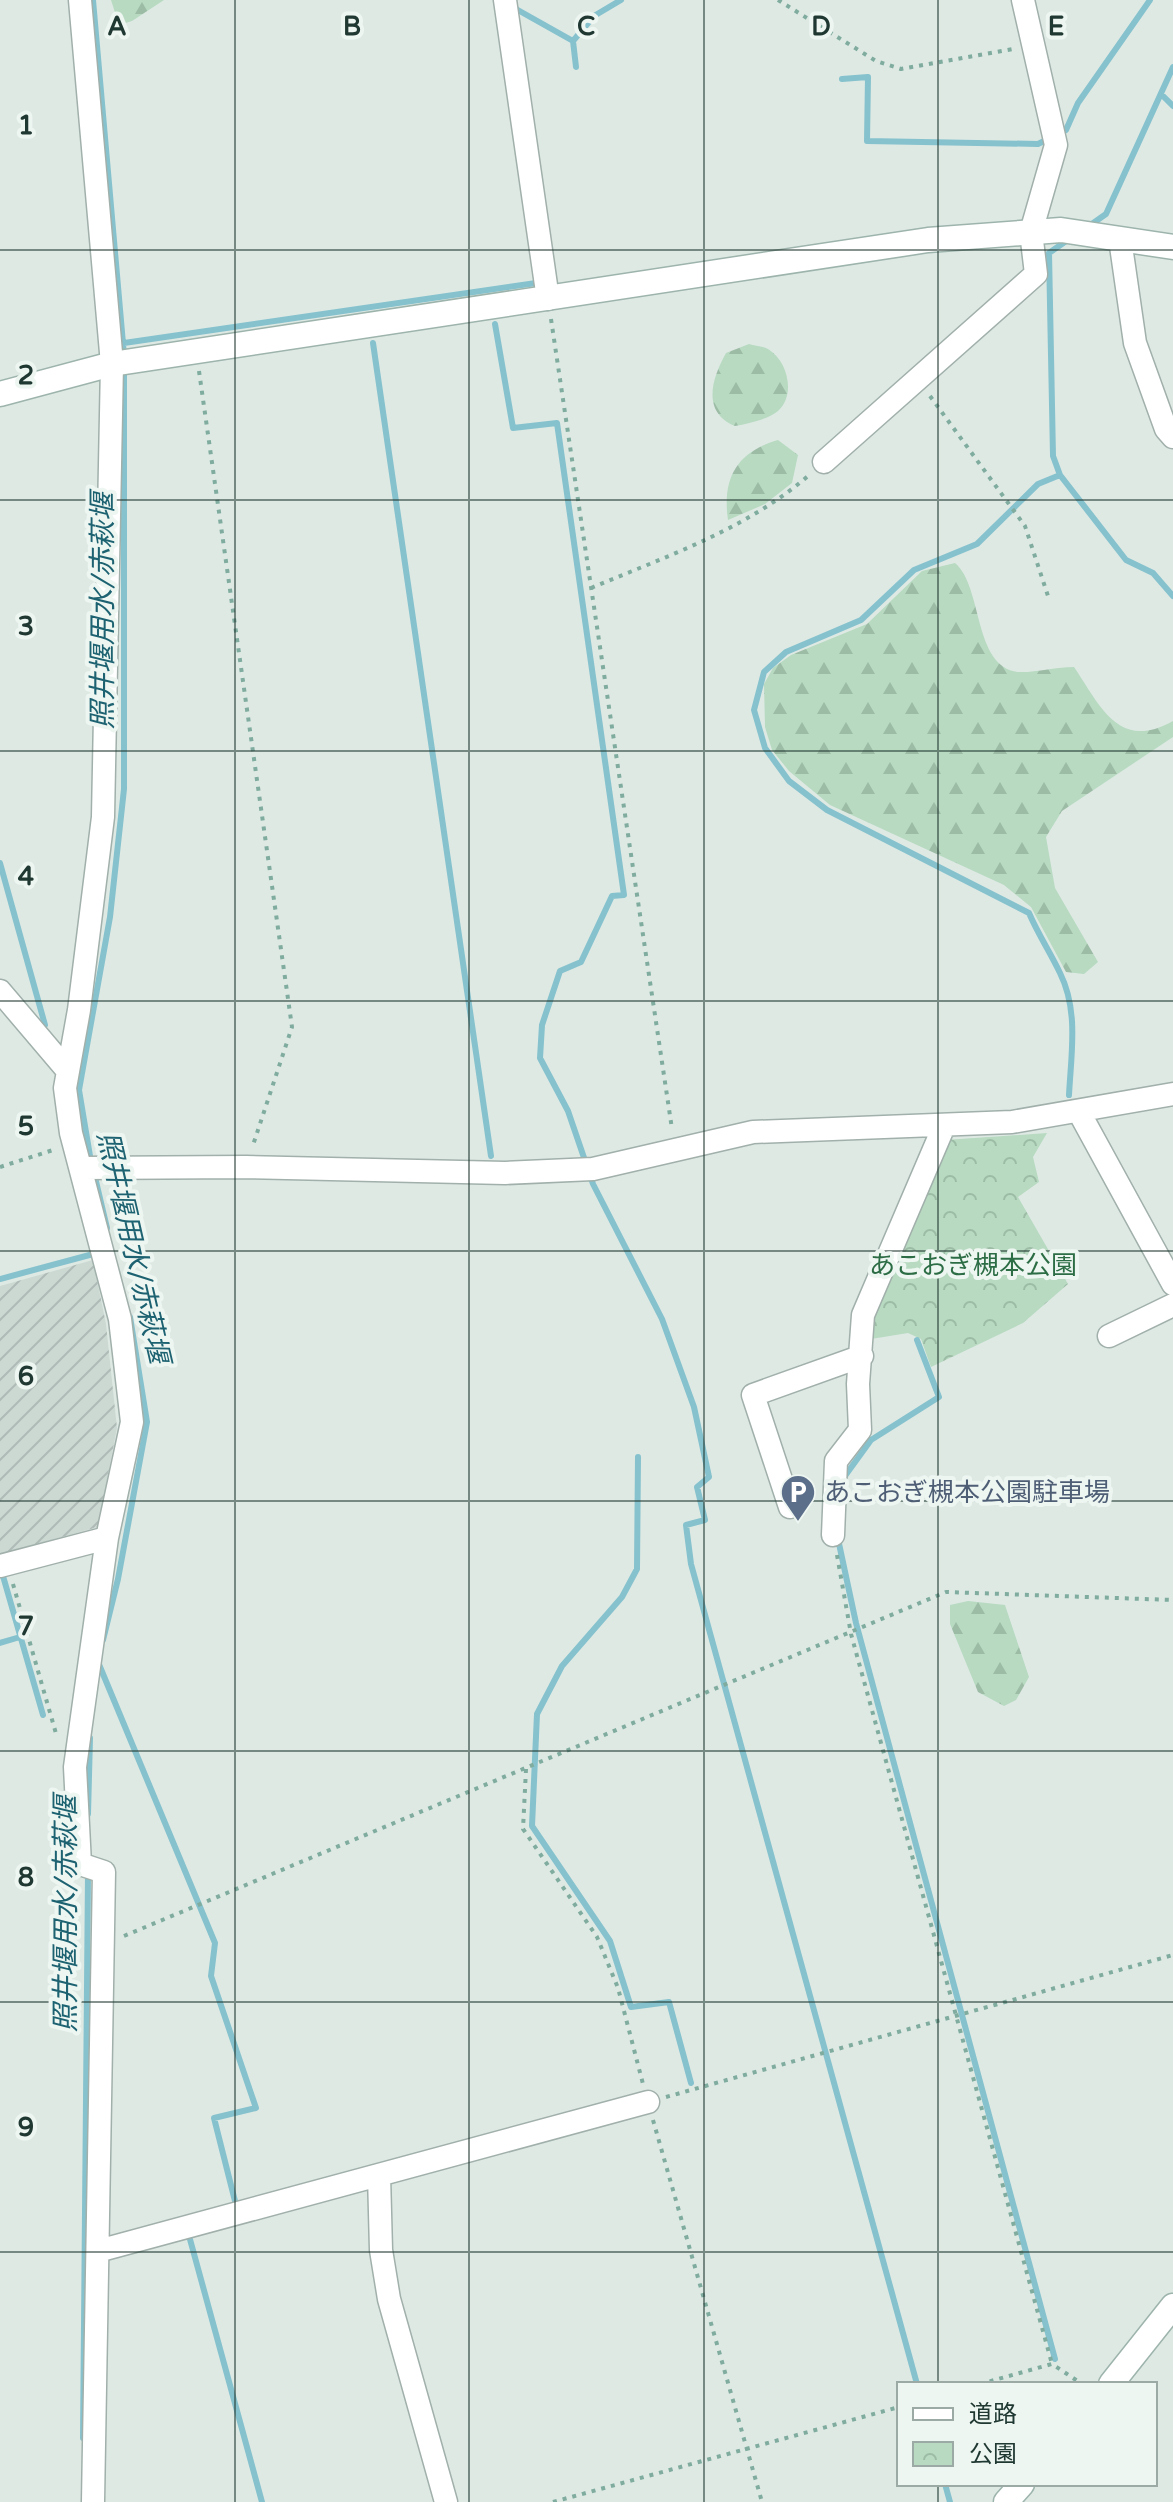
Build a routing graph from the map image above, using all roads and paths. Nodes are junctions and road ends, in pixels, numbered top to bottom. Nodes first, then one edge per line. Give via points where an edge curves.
1 (80, 0) edge
2 (505, 0) edge
3 (778, 0) edge
4 (1023, 0) edge
5 (1031, 46) junction
6 (1031, 232) junction
7 (1120, 239) junction
8 (1173, 247) edge
9 (548, 299) junction
10 (196, 352) junction
11 (112, 364) junction
12 (916, 378) junction
13 (0, 394) edge
14 (1173, 437) edge
15 (824, 462) joint
16 (591, 588) junction
17 (1049, 599) dead end
18 (0, 991) edge
19 (67, 1070) junction
20 (1173, 1094) edge
21 (1079, 1112) junction
22 (944, 1126) junction
23 (74, 1143) junction
24 (675, 1151) junction
25 (0, 1167) edge
26 (246, 1167) junction
27 (82, 1168) junction
28 (1173, 1284) edge
29 (1173, 1305) edge
30 (1109, 1336) dead end
31 (862, 1356) junction
32 (790, 1507) dead end
33 (833, 1535) joint
34 (107, 1538) junction
35 (4, 1565) edge
36 (1173, 1600) edge
37 (851, 1634) junction
38 (75, 1767) junction
39 (526, 1769) junction
40 (102, 1945) junction
41 (1173, 1955) edge
42 (957, 2016) junction
43 (648, 2102) junction
44 (379, 2175) junction
45 (98, 2251) junction
46 (1173, 2306) edge
47 (1052, 2364) junction
48 (987, 2382) edge
49 (1079, 2382) edge
50 (1113, 2382) edge
51 (897, 2408) edge
52 (747, 2449) junction
53 (1020, 2486) edge
54 (93, 2502) edge
55 (446, 2502) edge
56 (553, 2502) edge
57 (762, 2502) edge
58 (1006, 2502) edge

1 - 11 street
2 - 9 street
3 - 5 path via 876,61 901,69
4 - 5 street
5 - 6 street via 1056,145
6 - 7 street via 1061,230
6 - 9 street via 928,240
6 - 12 street via 1036,274
7 - 8 street
7 - 14 street via 1135,343
9 - 10 street
9 - 16 path
10 - 11 street
10 - 26 path via 292,1027
11 - 13 street
11 - 19 street via 103,817
12 - 15 street
12 - 17 path via 1025,526
15 - 16 path via 773,506 742,523
16 - 24 path
18 - 19 street
19 - 23 street
20 - 21 street
21 - 22 street
21 - 28 street
22 - 24 street via 753,1132
22 - 31 street via 863,1315
23 - 25 path
23 - 27 street
24 - 26 street via 593,1169 505,1173
26 - 27 street
27 - 34 street via 120,1319 132,1422
29 - 30 street
31 - 32 street via 753,1395
31 - 33 street via 860,1430 836,1461
33 - 37 path
34 - 35 street
34 - 38 street
35 - 38 path via 59,1741
36 - 37 path via 946,1592
37 - 39 path
37 - 42 path
38 - 40 street via 80,1864 104,1872
39 - 40 path
39 - 43 path via 523,1829 597,1937 618,1988
40 - 45 street
41 - 42 path
42 - 43 path
42 - 47 path
43 - 44 street
43 - 52 path
44 - 45 street
44 - 55 street via 381,2250 389,2299
45 - 54 street
46 - 50 street
47 - 48 path
47 - 49 path
51 - 52 path
52 - 56 path
52 - 57 path
53 - 58 street

